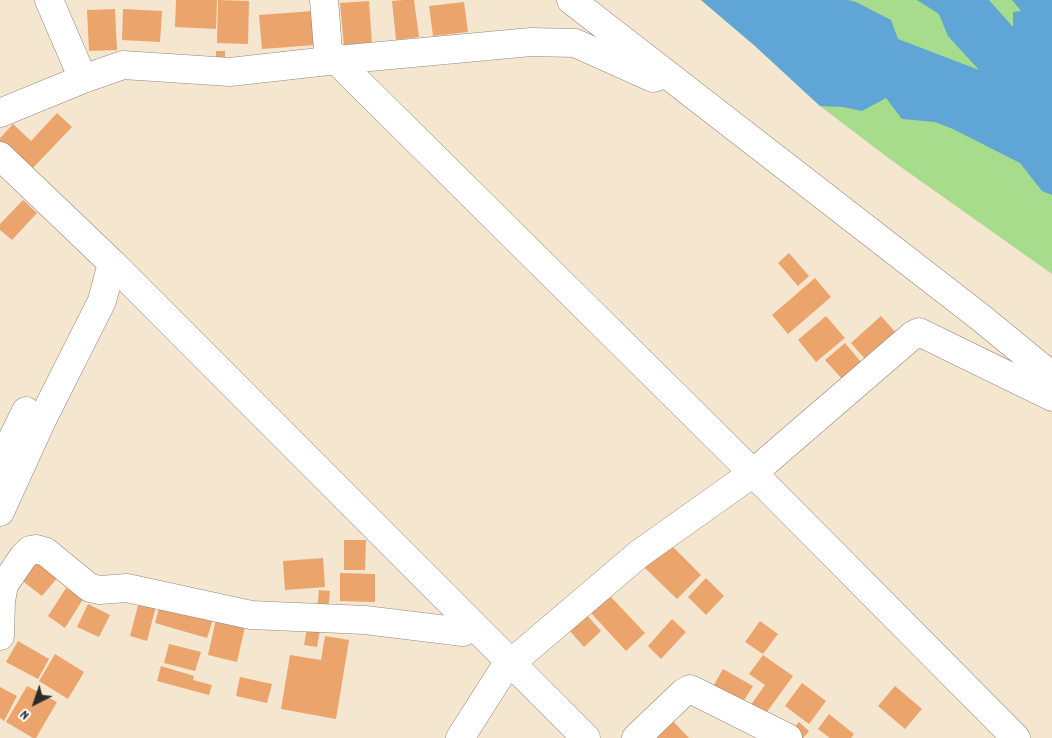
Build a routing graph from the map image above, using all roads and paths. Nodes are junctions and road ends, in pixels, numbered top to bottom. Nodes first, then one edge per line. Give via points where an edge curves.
1 (49, 0) edge
2 (324, 0) edge
3 (571, 0) edge
4 (337, 60) junction
5 (665, 74) junction
6 (83, 79) junction
7 (0, 113) edge
8 (0, 156) edge
9 (112, 263) junction
10 (1052, 376) edge
11 (1052, 398) edge
12 (0, 464) edge
13 (753, 473) junction
14 (0, 512) edge
15 (473, 625) junction
16 (0, 636) edge
17 (510, 663) junction
18 (460, 738) edge
19 (586, 738) edge
20 (636, 738) edge
21 (788, 738) edge
22 (1016, 738) edge

1 - 6 street
2 - 4 street via 328,50
3 - 5 street
4 - 5 street via 531,42 575,43 653,78
4 - 6 street via 230,72 124,65
4 - 13 street
5 - 10 street via 980,316
6 - 7 street
8 - 9 street
9 - 12 street via 91,280
9 - 14 street via 102,301
9 - 15 street
11 - 13 street via 919,332
13 - 17 street via 639,554
13 - 22 street
15 - 16 street via 464,632 365,620 251,615 127,588 100,590 90,588 46,552 36,549 23,557 4,585
15 - 17 street
17 - 18 street
17 - 19 street
20 - 21 street via 690,689

